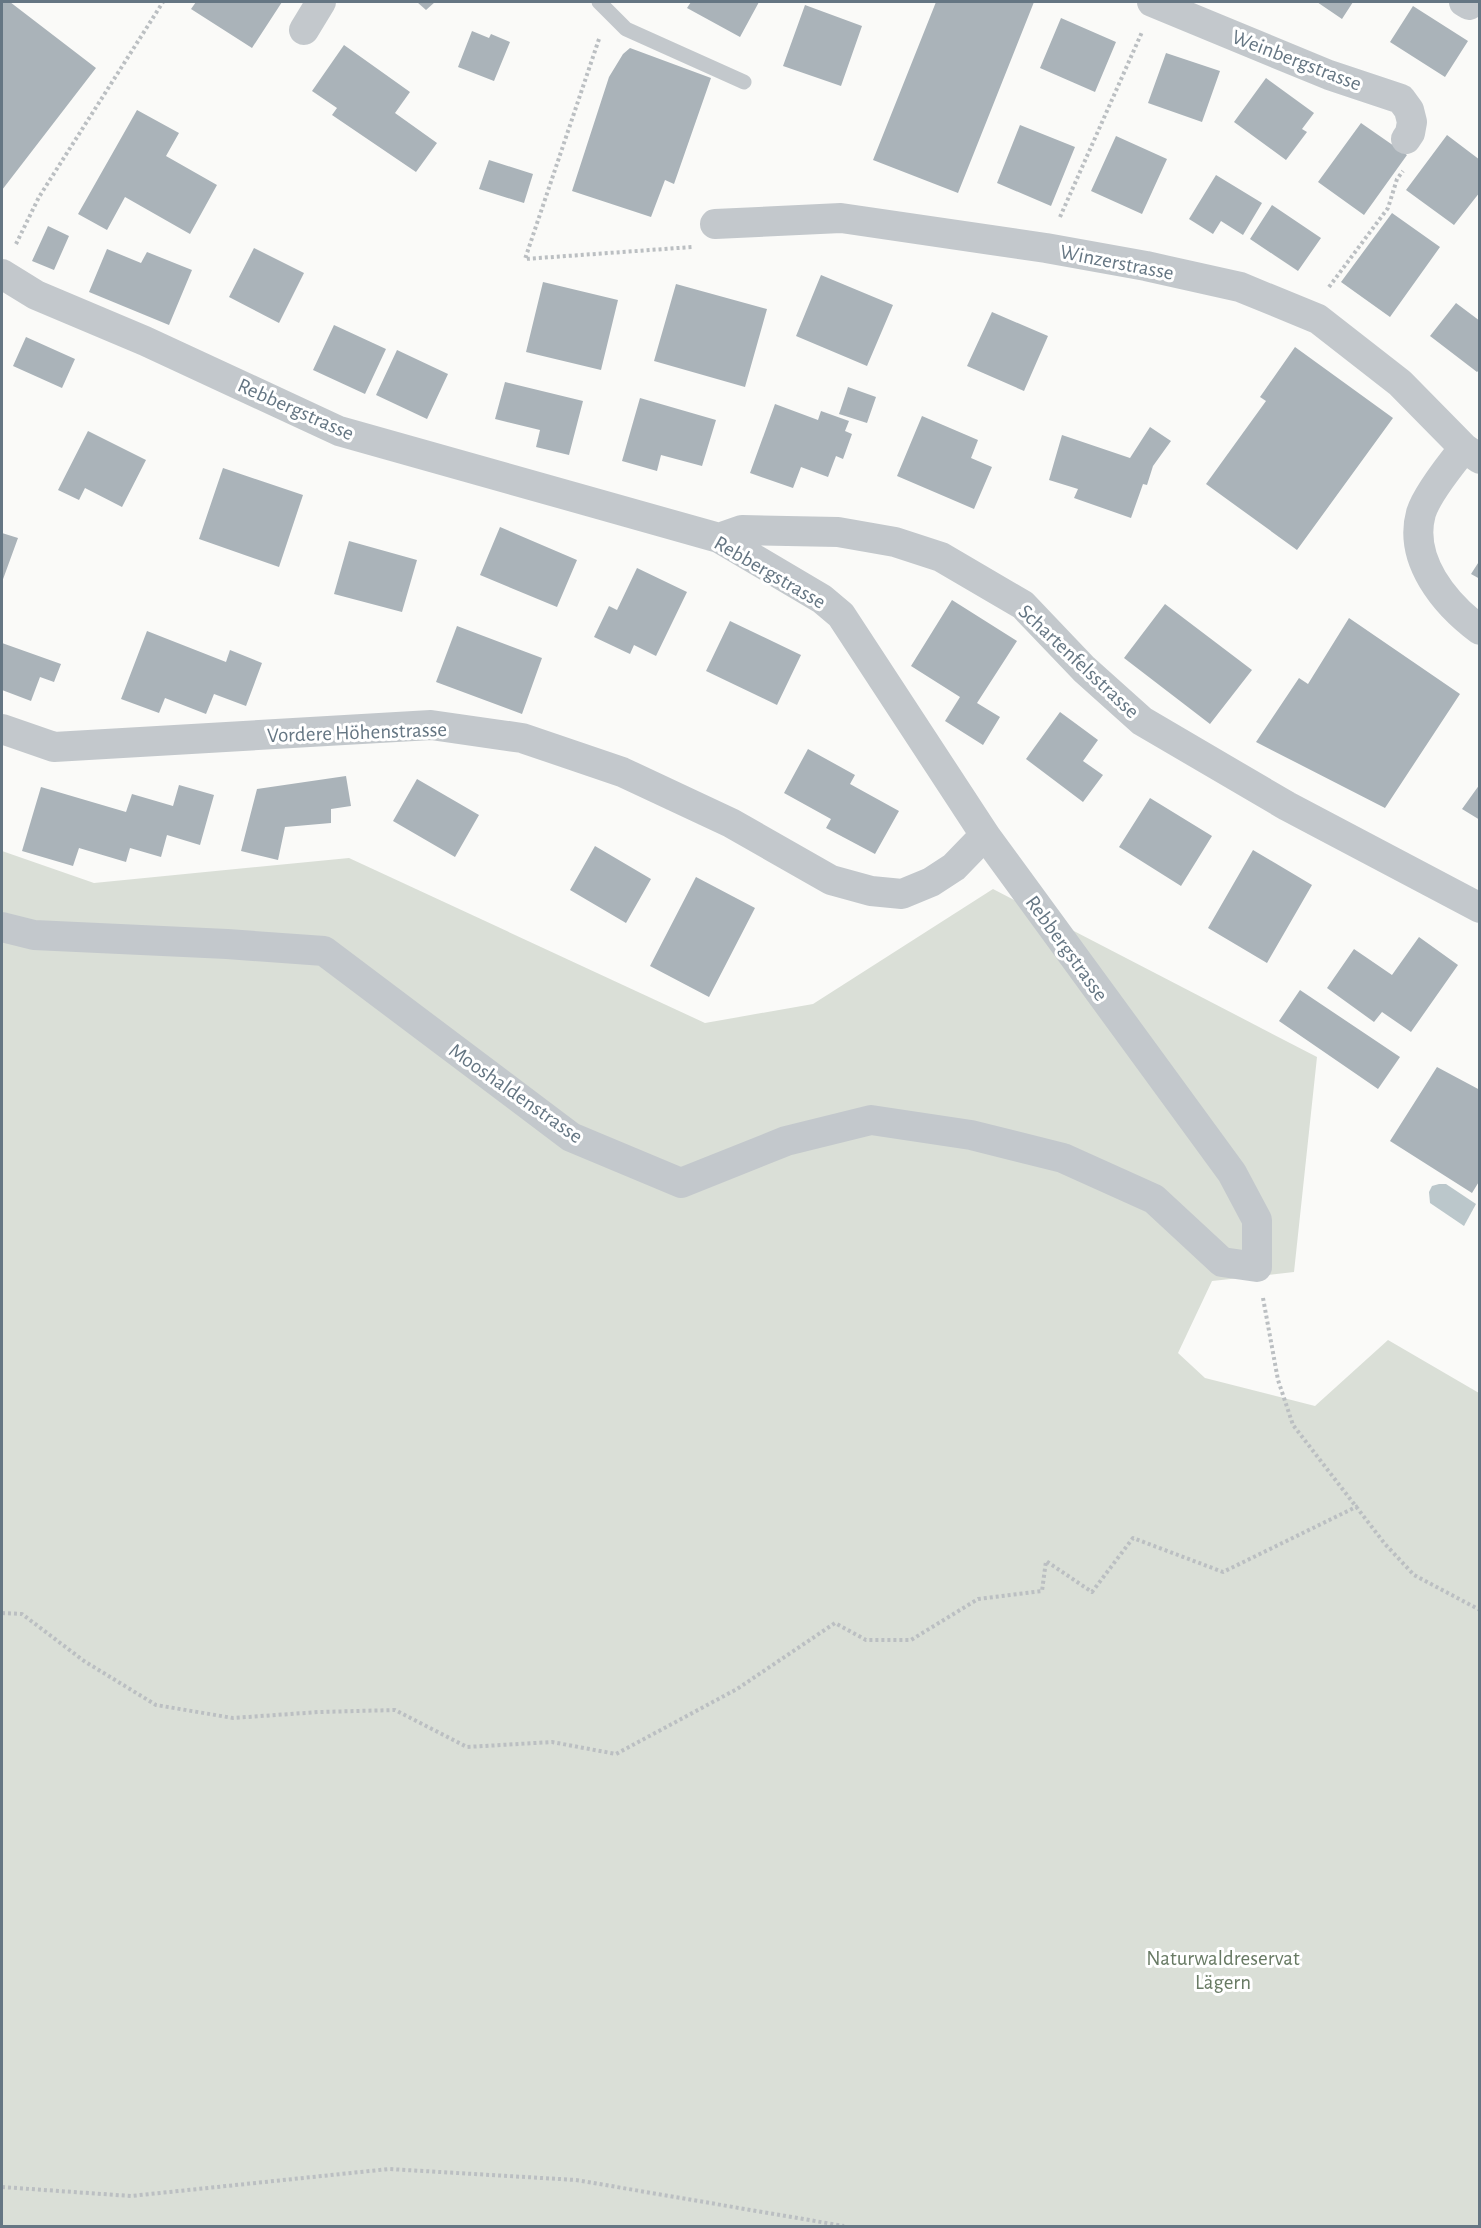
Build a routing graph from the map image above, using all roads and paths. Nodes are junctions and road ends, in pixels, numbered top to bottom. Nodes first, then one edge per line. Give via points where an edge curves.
1 (163, 2) edge
2 (321, 2) edge
3 (1154, 2) edge
4 (1464, 2) edge
5 (1472, 2) edge
6 (608, 5) edge
7 (304, 30) dead end
8 (744, 82) dead end
9 (1406, 139) dead end
10 (1388, 208) dead end
11 (715, 224) joint
12 (1046, 248) junction
13 (7, 262) edge
14 (1326, 291) dead end
15 (1472, 453) edge
16 (719, 538) junction
17 (1479, 630) edge
18 (2, 729) edge
19 (985, 835) junction
20 (1479, 908) edge
21 (2, 927) edge
22 (1257, 1267) junction
23 (1358, 1506) junction
24 (1479, 1610) edge
25 (2, 1612) edge
26 (2, 2187) edge
27 (844, 2226) edge

1 - 13 path via 39,197
2 - 7 street
3 - 9 street, Weinbergstrasse via 1329,75 1401,99 1412,122
3 - 12 path
4 - 5 street
6 - 8 lane via 626,29
6 - 11 path via 525,260 704,246
10 - 14 path
11 - 12 street, Winzerstrasse via 841,218
12 - 15 street, Winzerstrasse via 1240,287 1318,319 1400,383
13 - 16 street, Rebbergstrasse via 36,295 339,432
15 - 17 street via 1443,474 1421,513 1419,538 1425,567 1440,592 1458,614
16 - 19 street, Rebbergstrasse via 822,599 841,615
16 - 20 street, Schartenfelsstrasse via 742,530 838,532 895,542 941,557 1023,605 1084,669 1143,721 1287,806
18 - 19 street, Vordere Höhenstrasse via 54,747 431,725 522,738 622,772 731,823 831,880 871,891 902,894 931,882 954,867
19 - 22 street, Rebbergstrasse via 1232,1173 1257,1220
21 - 22 street, Mooshaldenstrasse via 34,935 324,951 571,1137 681,1183 786,1141 871,1120 971,1135 1063,1158 1154,1198 1222,1262
22 - 23 path via 1278,1380 1293,1425
23 - 24 path via 1414,1575
23 - 25 path via 1223,1572 1133,1538 1092,1592 1046,1561 1042,1591 978,1599 911,1640 866,1640 835,1623 737,1689 616,1754 552,1742 467,1747 395,1710 233,1718 156,1705 84,1661 22,1614
26 - 27 path via 131,2196 389,2169 576,2180

